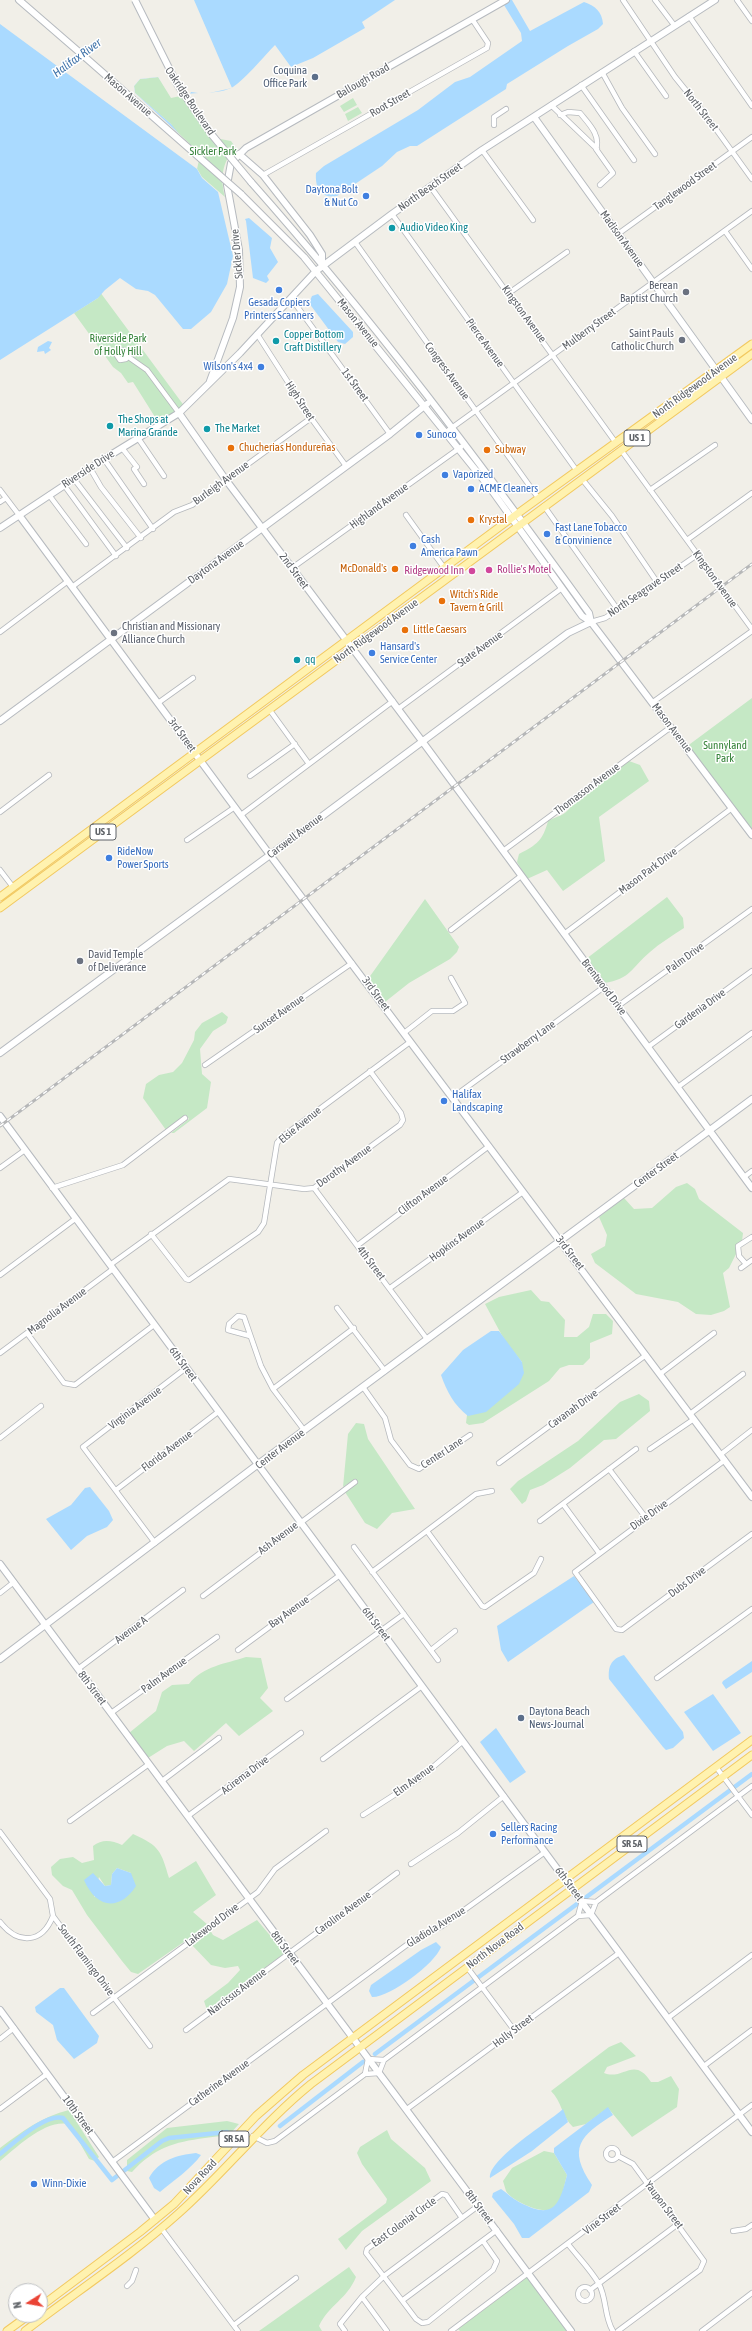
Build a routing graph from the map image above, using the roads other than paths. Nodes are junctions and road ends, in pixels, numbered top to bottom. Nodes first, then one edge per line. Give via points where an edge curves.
1 (19, 0) edge
2 (135, 0) edge
3 (623, 0) edge
4 (656, 0) edge
5 (715, 0) edge
6 (737, 0) edge
7 (504, 2) edge
8 (689, 16) junction
9 (472, 19) junction
10 (752, 22) edge
11 (674, 25) junction
12 (649, 40) junction
13 (634, 51) junction
14 (602, 72) junction
15 (581, 85) junction
16 (666, 96) dead end
17 (551, 105) junction
18 (752, 106) edge
19 (506, 109) dead end
20 (560, 114) junction
21 (534, 117) junction
22 (494, 125) dead end
23 (752, 137) edge
24 (596, 149) junction
25 (482, 150) junction
26 (733, 151) junction
27 (239, 154) junction
28 (655, 154) dead end
29 (634, 160) dead end
30 (228, 170) joint
31 (263, 176) junction
32 (752, 179) edge
33 (600, 185) dead end
34 (430, 186) junction
35 (752, 211) edge
36 (392, 214) junction
37 (533, 220) dead end
38 (725, 231) junction
39 (618, 234) junction
40 (354, 242) junction
41 (567, 252) dead end
42 (322, 266) junction
43 (752, 269) edge
44 (316, 271) junction
45 (652, 282) junction
46 (509, 293) junction
47 (291, 298) junction
48 (257, 334) junction
49 (752, 344) edge
50 (752, 354) edge
51 (553, 355) junction
52 (130, 357) dead end
53 (716, 370) junction
54 (721, 377) junction
55 (210, 382) junction
56 (514, 384) junction
57 (430, 401) junction
58 (424, 406) junction
59 (476, 411) junction
60 (179, 413) junction
61 (311, 418) junction
62 (752, 420) edge
63 (453, 428) junction
64 (446, 432) junction
65 (390, 434) junction
66 (138, 438) junction
67 (465, 443) junction
68 (616, 443) junction
69 (715, 445) dead end
70 (122, 448) junction
71 (459, 448) junction
72 (621, 450) junction
73 (104, 459) junction
74 (346, 466) junction
75 (90, 468) junction
76 (577, 471) junction
77 (164, 476) dead end
78 (74, 479) junction
79 (582, 479) junction
80 (226, 480) junction
81 (144, 484) dead end
82 (64, 485) junction
83 (0, 490) edge
84 (650, 490) junction
85 (752, 493) edge
86 (49, 495) junction
87 (6, 498) junction
88 (539, 499) junction
89 (0, 502) edge
90 (544, 506) junction
91 (19, 515) junction
92 (406, 516) dead end
93 (515, 516) junction
94 (520, 524) junction
95 (0, 528) edge
96 (262, 528) junction
97 (153, 529) junction
98 (141, 538) junction
99 (686, 540) junction
100 (86, 544) dead end
101 (127, 548) junction
102 (697, 555) junction
103 (116, 556) junction
104 (292, 568) junction
105 (445, 569) junction
106 (657, 582) junction
107 (70, 584) junction
108 (562, 588) junction
109 (618, 610) junction
110 (591, 622) junction
111 (752, 630) edge
112 (0, 632) edge
113 (112, 639) junction
114 (346, 641) junction
115 (351, 649) junction
116 (193, 678) dead end
117 (393, 702) junction
118 (653, 702) junction
119 (158, 703) junction
120 (269, 709) junction
121 (398, 709) junction
122 (0, 720) edge
123 (671, 727) junction
124 (422, 741) junction
125 (295, 744) junction
126 (195, 753) junction
127 (200, 760) junction
128 (309, 764) junction
129 (49, 775) dead end
130 (250, 776) dead end
131 (455, 786) joint
132 (235, 807) junction
133 (732, 808) junction
134 (0, 812) edge
135 (241, 815) junction
136 (752, 835) edge
137 (187, 840) dead end
138 (503, 851) junction
139 (270, 855) junction
140 (0, 870) edge
141 (521, 876) junction
142 (22, 880) junction
143 (13, 887) junction
144 (19, 894) junction
145 (0, 897) edge
146 (6, 903) junction
147 (0, 908) edge
148 (752, 909) edge
149 (451, 930) dead end
150 (564, 934) junction
151 (352, 963) junction
152 (752, 971) edge
153 (451, 978) dead end
154 (604, 987) junction
155 (618, 1006) junction
156 (404, 1033) junction
157 (752, 1033) edge
158 (410, 1042) junction
159 (648, 1047) junction
160 (0, 1053) edge
161 (205, 1065) dead end
162 (370, 1071) junction
163 (678, 1088) junction
164 (452, 1098) junction
165 (752, 1099) edge
166 (0, 1116) edge
167 (185, 1118) dead end
168 (710, 1130) junction
169 (488, 1146) junction
170 (25, 1150) junction
171 (0, 1168) edge
172 (752, 1171) edge
173 (744, 1177) junction
174 (269, 1184) junction
175 (52, 1188) junction
176 (314, 1188) junction
177 (752, 1188) edge
178 (524, 1192) junction
179 (75, 1219) junction
180 (151, 1234) junction
181 (752, 1237) edge
182 (560, 1240) junction
183 (358, 1245) junction
184 (752, 1260) edge
185 (746, 1264) junction
186 (111, 1267) junction
187 (741, 1268) dead end
188 (0, 1275) edge
189 (390, 1288) junction
190 (337, 1308) dead end
191 (154, 1325) junction
192 (354, 1328) junction
193 (27, 1333) junction
194 (714, 1333) dead end
195 (250, 1336) junction
196 (427, 1339) junction
197 (0, 1353) edge
198 (646, 1355) junction
199 (186, 1368) junction
200 (385, 1371) junction
201 (660, 1374) junction
202 (743, 1374) dead end
203 (363, 1387) junction
204 (273, 1389) junction
205 (41, 1406) dead end
206 (218, 1412) junction
207 (692, 1417) junction
208 (304, 1430) junction
209 (752, 1430) edge
210 (470, 1435) dead end
211 (0, 1438) edge
212 (636, 1449) dead end
213 (650, 1449) dead end
214 (720, 1455) junction
215 (724, 1460) junction
216 (499, 1463) dead end
217 (257, 1465) junction
218 (609, 1470) junction
219 (355, 1482) dead end
220 (116, 1490) junction
221 (492, 1491) dead end
222 (751, 1496) edge
223 (563, 1504) junction
224 (646, 1518) junction
225 (540, 1520) dead end
226 (299, 1522) junction
227 (426, 1531) junction
228 (752, 1534) edge
229 (155, 1543) junction
230 (354, 1547) dead end
231 (599, 1553) junction
232 (541, 1558) dead end
233 (0, 1564) edge
234 (372, 1572) junction
235 (575, 1572) joint
236 (340, 1575) junction
237 (14, 1582) junction
238 (183, 1590) dead end
239 (0, 1593) edge
240 (203, 1596) dead end
241 (752, 1609) edge
242 (404, 1614) junction
243 (45, 1625) junction
244 (381, 1630) junction
245 (455, 1631) dead end
246 (217, 1637) dead end
247 (238, 1650) dead end
248 (430, 1650) junction
249 (0, 1659) edge
250 (438, 1660) dead end
251 (78, 1669) junction
252 (657, 1678) dead end
253 (422, 1686) junction
254 (287, 1699) dead end
255 (111, 1713) junction
256 (301, 1733) dead end
257 (219, 1738) dead end
258 (752, 1740) edge
259 (462, 1742) junction
260 (752, 1755) edge
261 (323, 1759) dead end
262 (149, 1764) junction
263 (716, 1767) junction
264 (725, 1778) junction
265 (162, 1782) junction
266 (752, 1786) edge
267 (504, 1796) junction
268 (738, 1796) junction
269 (363, 1815) dead end
270 (752, 1815) edge
271 (188, 1816) junction
272 (70, 1821) dead end
273 (326, 1831) dead end
274 (0, 1832) edge
275 (545, 1852) junction
276 (411, 1864) dead end
277 (397, 1873) dead end
278 (566, 1879) junction
279 (572, 1889) junction
280 (249, 1898) junction
281 (582, 1901) junction
282 (596, 1902) junction
283 (592, 1914) junction
284 (53, 1916) junction
285 (578, 1916) junction
286 (0, 1922) edge
287 (469, 1951) junction
288 (289, 1953) junction
289 (619, 1953) junction
290 (752, 1955) edge
291 (455, 1961) junction
292 (467, 1967) junction
293 (452, 1978) junction
294 (482, 1986) junction
295 (115, 1998) junction
296 (327, 2004) junction
297 (0, 2010) edge
298 (93, 2013) dead end
299 (668, 2018) junction
300 (14, 2028) junction
301 (186, 2030) dead end
302 (514, 2030) junction
303 (752, 2030) edge
304 (352, 2038) junction
305 (0, 2039) edge
306 (150, 2046) dead end
307 (359, 2047) junction
308 (368, 2059) junction
309 (384, 2060) junction
310 (704, 2066) junction
311 (379, 2073) junction
312 (47, 2074) junction
313 (365, 2074) junction
314 (752, 2105) edge
315 (407, 2108) junction
316 (0, 2109) edge
317 (739, 2115) junction
318 (256, 2116) junction
319 (752, 2132) edge
320 (253, 2136) junction
321 (244, 2146) joint
322 (618, 2156) dead end
323 (114, 2164) junction
324 (648, 2184) junction
325 (478, 2206) junction
326 (462, 2218) junction
327 (155, 2220) junction
328 (678, 2224) junction
329 (752, 2225) edge
330 (161, 2228) junction
331 (497, 2230) junction
332 (733, 2231) dead end
333 (483, 2241) junction
334 (568, 2244) junction
335 (100, 2262) junction
336 (136, 2270) dead end
337 (528, 2274) junction
338 (384, 2276) junction
339 (296, 2278) dead end
340 (91, 2282) junction
341 (598, 2283) junction
342 (126, 2286) dead end
343 (590, 2290) dead end
344 (752, 2293) edge
345 (57, 2294) junction
346 (362, 2297) junction
347 (403, 2300) junction
348 (48, 2301) edge
349 (48, 2313) joint
350 (18, 2323) edge
351 (35, 2323) edge
352 (234, 2325) junction
353 (453, 2330) edge
354 (7, 2331) edge
355 (25, 2331) edge
356 (238, 2331) edge
357 (345, 2331) edge
358 (387, 2331) edge
359 (571, 2331) edge
360 (613, 2331) edge
361 (618, 2331) edge
362 (702, 2331) edge

1 - 44 street, Mason Avenue, bridge via 240,194
2 - 42 street, Oakridge Boulevard, bridge via 177,84 212,135
3 - 12 street, North Street
4 - 11 street
5 - 8 street, North Beach Street
6 - 10 street
7 - 9 street, Ballough Road
8 - 11 street, North Beach Street
8 - 18 street
9 - 27 street, Ballough Road
9 - 31 street, Root Street via 488,43 487,48
11 - 12 street, North Beach Street
12 - 13 street, North Beach Street
12 - 26 street, North Street
13 - 14 street, North Beach Street
13 - 16 street
14 - 15 street, North Beach Street
14 - 28 street via 622,108
15 - 17 street, North Beach Street
15 - 29 street
17 - 20 street
17 - 21 street, North Beach Street
19 - 22 street via 494,117
20 - 24 street
20 - 24 street via 580,113 597,136
21 - 25 street, North Beach Street
21 - 39 street, Madison Avenue
23 - 26 street, Tanglewood Street
24 - 33 street via 613,173
25 - 34 street, North Beach Street
25 - 37 street
26 - 32 street, North Street
26 - 39 street, Tanglewood Street
27 - 30 street, Ballough Road
27 - 31 street
30 - 55 street, Sickler Drive via 227,185 239,250 240,287 234,318
31 - 42 street via 292,211 322,254
34 - 36 street, North Beach Street
34 - 46 street, Kingston Avenue
35 - 38 street, Mulberry Street
36 - 40 street, North Beach Street
36 - 56 street, Pierce Avenue
38 - 43 street
38 - 45 street, Mulberry Street
39 - 45 street, Madison Avenue
40 - 42 street, North Beach Street
40 - 59 street, Congress Avenue
41 - 46 street
42 - 44 street, North Beach Street
42 - 57 street, Mason Avenue via 378,332
44 - 47 street, North Beach Street
44 - 58 street, Mason Avenue
45 - 51 street, Mulberry Street
45 - 53 street, Madison Avenue
46 - 51 street, Kingston Avenue
47 - 48 street, North Beach Street
47 - 65 street, 1st Street
48 - 55 street, North Beach Street
48 - 61 street, High Street
49 - 53 main road, North Ridgewood Avenue / US 1
50 - 54 main road, North Ridgewood Avenue / US 1
51 - 56 street, Mulberry Street
51 - 68 street, Kingston Avenue
52 - 60 street, 2nd Street via 146,370
53 - 54 street, Madison Avenue
53 - 68 main road, North Ridgewood Avenue / US 1
54 - 62 street, Madison Avenue
54 - 72 main road, North Ridgewood Avenue / US 1
55 - 60 street, North Beach Street
56 - 59 street, Mulberry Street
56 - 76 street, Pierce Avenue
57 - 58 street, Daytona Avenue
57 - 63 street, Mason Avenue
58 - 64 street, Mason Avenue
58 - 65 street, Daytona Avenue
59 - 63 street, Mulberry Street
59 - 88 street, Congress Avenue
60 - 66 street, Riverside Drive
60 - 80 street, 2nd Street
61 - 74 street, High Street
61 - 80 street, Burleigh Avenue
63 - 64 street, Mulberry Street
63 - 67 street, Mason Avenue
64 - 71 street, Mason Avenue
65 - 74 street, Daytona Avenue
66 - 70 street, Riverside Drive
66 - 77 street
67 - 71 street, Highland Avenue
67 - 93 street, Mason Avenue
68 - 76 main road, North Ridgewood Avenue / US 1
69 - 84 street
70 - 73 street, Riverside Drive
70 - 81 street via 137,467 134,470
71 - 93 street, Mason Avenue
71 - 104 street, Highland Avenue
72 - 79 main road, North Ridgewood Avenue / US 1
72 - 84 street, Kingston Avenue
73 - 75 street, Riverside Drive
73 - 97 street
74 - 96 street, Daytona Avenue
75 - 78 street, Riverside Drive
75 - 98 street via 101,487
76 - 88 main road, North Ridgewood Avenue / US 1
78 - 82 street, Riverside Drive
78 - 101 street
79 - 90 main road, North Ridgewood Avenue / US 1
79 - 106 street via 612,516
80 - 96 street, 2nd Street
80 - 97 street, Burleigh Avenue via 192,506 174,512
82 - 86 street, Riverside Drive
82 - 103 street
83 - 87 street, 3rd Street
84 - 99 street, Kingston Avenue
85 - 99 street
86 - 91 street, Riverside Drive
86 - 100 street
87 - 89 street
87 - 91 street, 3rd Street
88 - 93 main road, North Ridgewood Avenue / US 1
90 - 94 main road, North Ridgewood Avenue / US 1
90 - 109 street
91 - 95 street, Riverside Drive
91 - 107 street, 3rd Street
92 - 105 street
93 - 94 street, Mason Avenue
93 - 105 main road, North Ridgewood Avenue / US 1
94 - 108 street, Mason Avenue
94 - 110 street, Mason Avenue via 589,613
94 - 115 main road, North Ridgewood Avenue / US 1
96 - 104 street, 2nd Street
96 - 113 street, Daytona Avenue
97 - 98 street, Burleigh Avenue
98 - 101 street, Burleigh Avenue
99 - 102 street, Kingston Avenue
101 - 103 street, Burleigh Avenue
102 - 106 street, North Seagrave Street
102 - 111 street, Kingston Avenue
103 - 107 street, Burleigh Avenue
104 - 114 street, 2nd Street
105 - 114 main road, North Ridgewood Avenue / US 1
106 - 109 street, North Seagrave Street
107 - 112 street, Burleigh Avenue
107 - 113 street, 3rd Street
108 - 110 street, Mason Avenue via 583,617
108 - 121 street, State Avenue
109 - 110 street, North Seagrave Street via 605,618
110 - 118 street, Mason Avenue
110 - 124 street, Carswell Avenue via 568,633
111 - 118 street
113 - 119 street, 3rd Street
113 - 122 street, Daytona Avenue
114 - 115 street, 2nd Street
114 - 126 main road, North Ridgewood Avenue / US 1
115 - 117 street, 2nd Street
115 - 120 main road, North Ridgewood Avenue / US 1
116 - 119 street
117 - 121 street, 2nd Street
117 - 128 street
118 - 123 street, Mason Avenue
119 - 126 street, 3rd Street
120 - 125 street
120 - 127 main road, North Ridgewood Avenue / US 1
121 - 124 street, 2nd Street
123 - 133 street, Mason Avenue
123 - 138 street, Thomasson Avenue
124 - 131 street, 2nd Street
124 - 139 street, Carswell Avenue
125 - 128 street
125 - 130 street
126 - 127 street, 3rd Street
126 - 142 main road, North Ridgewood Avenue / US 1
127 - 132 street, 3rd Street
127 - 144 main road, North Ridgewood Avenue / US 1
128 - 135 street
129 - 134 street
131 - 138 street, Brentwood Drive
132 - 135 street, 3rd Street
132 - 137 street
133 - 136 street, Mason Avenue
133 - 150 street, Mason Park Drive
135 - 139 street, 3rd Street
138 - 141 street, Brentwood Drive
139 - 151 street, 3rd Street
139 - 160 street, Carswell Avenue
140 - 143 street
141 - 149 street
141 - 150 street, Brentwood Drive
142 - 143 main road, North Ridgewood Avenue / US 1
142 - 144 main road
143 - 145 main road, North Ridgewood Avenue / US 1
143 - 146 main road
144 - 146 main road, North Ridgewood Avenue / US 1
146 - 147 main road, North Ridgewood Avenue / US 1
148 - 155 street, Palm Drive
150 - 154 street, Brentwood Drive
151 - 156 street, 3rd Street
151 - 161 street, Sunset Avenue
152 - 159 street, Gardenia Drive
153 - 156 street via 465,1002 453,1011 432,1011
154 - 155 street, Brentwood Drive
154 - 164 street, Strawberry Lane
155 - 159 street, Brentwood Drive
156 - 158 street, 3rd Street
157 - 163 street
158 - 162 street, Elsie Avenue
158 - 164 street, 3rd Street
159 - 163 street, Brentwood Drive
162 - 174 street, Elsie Avenue via 282,1137 275,1149
162 - 176 street, Dorothy Avenue via 401,1113 403,1120 400,1125
163 - 168 street, Brentwood Drive
164 - 169 street, 3rd Street
165 - 168 street, Center Street
166 - 170 street, 6th Street
167 - 175 street via 124,1166
168 - 173 street, Brentwood Drive
168 - 182 street, Center Street
169 - 178 street, 3rd Street
169 - 183 street, Clifton Avenue
170 - 171 street
170 - 175 street, 6th Street
172 - 173 street
173 - 177 street, Brentwood Drive
174 - 176 street, Dorothy Avenue
174 - 180 street via 229,1179
174 - 180 street via 264,1223 258,1232 190,1280 186,1279
175 - 179 street, 6th Street
176 - 183 street, 4th Street
178 - 182 street, 3rd Street
178 - 189 street, Hopkins Avenue
179 - 186 street, 6th Street
179 - 188 street
180 - 186 street
181 - 185 street via 738,1246 739,1256
182 - 196 street, Center Avenue
182 - 198 street, 3rd Street
183 - 189 street, 4th Street
184 - 185 street
185 - 187 street
186 - 191 street, 6th Street
186 - 193 street, Magnolia Avenue
189 - 196 street, 4th Street
190 - 192 street
191 - 193 street via 75,1385 64,1383
191 - 199 street, 6th Street
192 - 200 street
192 - 204 street
193 - 197 street, Magnolia Avenue
194 - 201 street
195 - 195 street via 244,1317 238,1316 229,1324 228,1330
195 - 204 street
196 - 200 street, Center Avenue
198 - 201 street, 3rd Street
198 - 216 street, Cavanah Drive
199 - 206 street, 6th Street
199 - 220 street, Virginia Avenue via 83,1447
200 - 203 street, Center Avenue
201 - 207 street, 3rd Street
202 - 207 street
203 - 208 street, Center Avenue
203 - 210 street, Center Lane via 385,1418 391,1440 410,1465 419,1470
204 - 208 street
205 - 211 street
206 - 217 street, 6th Street
206 - 220 street, Florida Avenue
207 - 213 street
207 - 214 street, 3rd Street
208 - 217 street, Center Avenue
209 - 214 street
212 - 218 street
214 - 215 street, 3rd Street
215 - 222 street, 3rd Street
215 - 224 street, Dixie Drive
217 - 226 street, 6th Street
217 - 229 street, Center Avenue
218 - 223 street
218 - 224 street
219 - 226 street, Ash Avenue
220 - 229 street
221 - 227 street via 476,1494
223 - 225 street
223 - 231 street
224 - 231 street, Dixie Drive
226 - 236 street, 6th Street
226 - 240 street, Ash Avenue
227 - 232 street via 485,1607 534,1573
227 - 234 street
228 - 235 street, Dubs Drive via 622,1630 616,1629
229 - 243 street, Center Avenue
230 - 234 street
231 - 235 street, Dixie Drive
233 - 237 street, 8th Street
234 - 242 street
236 - 244 street, 6th Street
236 - 247 street, Bay Avenue
237 - 239 street
237 - 243 street, 8th Street
238 - 251 street, Avenue A
241 - 252 street
242 - 244 street
242 - 248 street
243 - 249 street, Center Avenue
243 - 251 street, 8th Street
244 - 253 street, 6th Street
244 - 254 street
245 - 248 street
246 - 255 street, Palm Avenue
248 - 250 street
251 - 255 street, 8th Street
253 - 259 street, 6th Street
253 - 261 street
255 - 262 street, 8th Street
256 - 271 street, Acirema Drive
257 - 265 street
258 - 263 main road, North Nova Road / SR 5A
259 - 267 street, 6th Street
259 - 269 street, Elm Avenue via 419,1778
260 - 264 main road, North Nova Road / SR 5A
262 - 265 street, 8th Street
262 - 272 street
263 - 264 street
263 - 278 main road, North Nova Road / SR 5A
264 - 268 street
264 - 279 main road, North Nova Road / SR 5A
265 - 271 street, 8th Street
266 - 268 street
267 - 275 street, 6th Street
267 - 276 street via 458,1833
268 - 270 street
268 - 282 street
271 - 280 street, 8th Street
273 - 280 street, Lakewood Drive via 275,1869 258,1892
274 - 284 street, South Flamingo Drive via 50,1899
275 - 278 street, 6th Street
275 - 296 street, Gladiola Avenue via 442,1926 412,1941
277 - 288 street, Caroline Avenue
278 - 279 street, 6th Street
278 - 287 main road, North Nova Road / SR 5A
279 - 281 street, 6th Street
279 - 292 main road, North Nova Road / SR 5A
280 - 288 street, 8th Street
280 - 295 street, Lakewood Drive
281 - 282 street
281 - 283 street, 6th Street
281 - 285 street
282 - 283 street
283 - 285 street
283 - 289 street, 6th Street
284 - 286 street via 44,1931 29,1938 13,1936
284 - 295 street, South Flamingo Drive
285 - 294 street
287 - 291 main road, North Nova Road / SR 5A
287 - 292 main road
288 - 296 street, 8th Street
288 - 301 street, Narcissus Avenue
289 - 299 street, 6th Street
289 - 302 street, Holly Street
290 - 299 street
291 - 293 main road
291 - 304 main road, North Nova Road / SR 5A
292 - 293 main road, North Nova Road / SR 5A
292 - 294 street
293 - 307 main road, North Nova Road / SR 5A
294 - 302 street
294 - 309 street
295 - 298 street, Lakewood Drive
295 - 306 street, South Flamingo Drive
296 - 304 street, 8th Street
296 - 323 street, Catherine Avenue
297 - 300 street, 10th Street
299 - 310 street, 6th Street
300 - 305 street
300 - 312 street, 10th Street
302 - 315 street, Holly Street
303 - 310 street
304 - 307 street, 8th Street
304 - 318 main road, Nova Road / SR 5A via 303,2075
307 - 308 street, 8th Street
307 - 320 main road, North Nova Road / SR 5A via 296,2096
308 - 309 street
308 - 311 street, 8th Street
308 - 313 street
309 - 311 street
310 - 317 street, 6th Street
311 - 313 street
311 - 315 street, 8th Street
312 - 316 street
312 - 323 street, 10th Street
313 - 320 street via 275,2141 267,2143
314 - 317 street, Vine Street
315 - 325 street, 8th Street
317 - 319 street, 6th Street
317 - 324 street, Vine Street
318 - 320 main road
318 - 327 main road, Nova Road / SR 5A via 190,2188
320 - 321 main road, North Nova Road / SR 5A
321 - 330 main road, Nova Road / SR 5A
322 - 324 street, Yaupon Street via 633,2164
323 - 327 street, 10th Street
324 - 328 street, Yaupon Street
324 - 334 street, Vine Street
325 - 326 street
325 - 331 street, 8th Street
326 - 338 street
326 - 338 street, East Colonial Circle via 446,2195 442,2194 367,2249 366,2253
327 - 335 main road, Nova Road / SR 5A
328 - 341 street
328 - 361 street, Yaupon Street via 704,2261 700,2270
329 - 332 street via 746,2229
330 - 340 main road, Nova Road / SR 5A
330 - 352 street
331 - 333 street
331 - 337 street, 8th Street
333 - 347 street
333 - 347 street via 497,2261 493,2270 428,2322 416,2320
334 - 337 street, Vine Street
334 - 341 street
335 - 340 main road
335 - 345 main road, Nova Road / SR 5A
336 - 342 street via 132,2281
337 - 353 street, Vine Street
337 - 359 street, 8th Street
338 - 346 street
338 - 347 street
339 - 352 street
340 - 349 main road, Nova Road / SR 5A
341 - 343 street
341 - 360 street via 604,2297 608,2323
344 - 362 street
345 - 348 main road, Nova Road / SR 5A
345 - 349 main road
346 - 357 street via 340,2324
346 - 358 street
350 - 354 main road
351 - 355 main road, Nova Road / SR 5A
352 - 356 street

